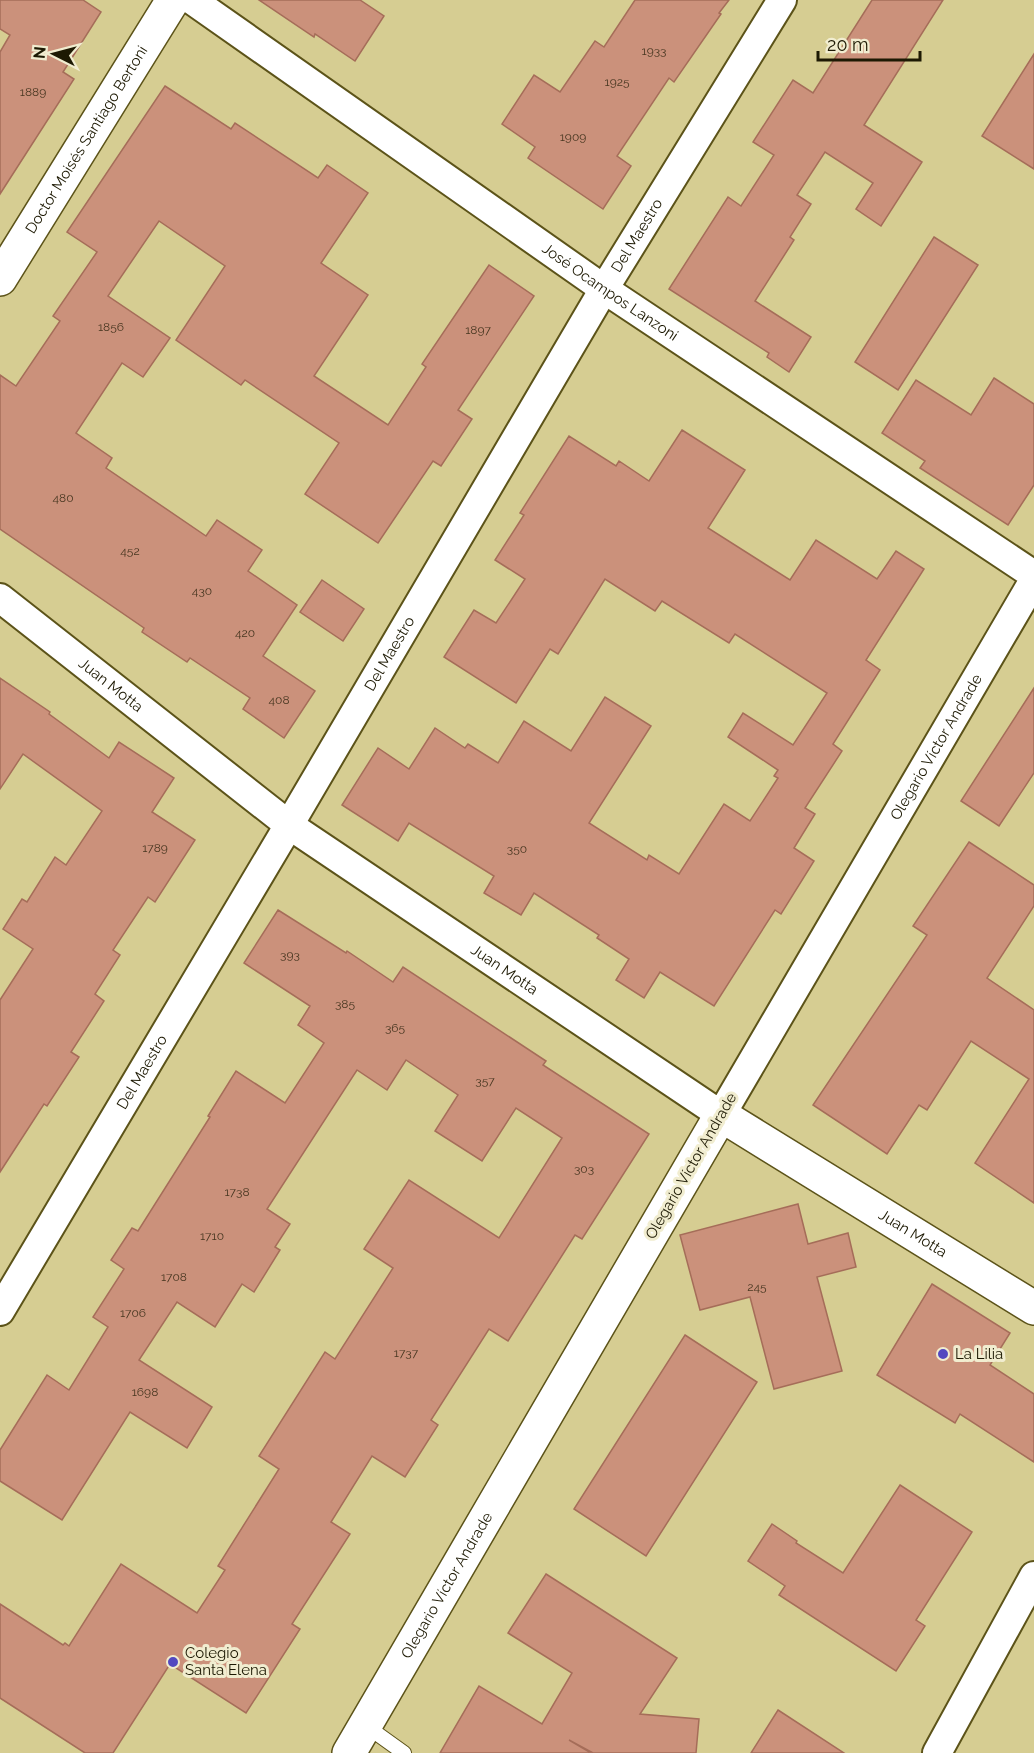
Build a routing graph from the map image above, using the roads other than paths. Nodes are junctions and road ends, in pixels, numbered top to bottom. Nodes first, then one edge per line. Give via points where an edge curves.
1 (173, 0) edge
2 (192, 0) edge
3 (782, 0) edge
4 (0, 279) edge
5 (604, 289) junction
6 (1034, 575) edge
7 (1034, 580) edge
8 (0, 598) edge
9 (289, 825) junction
10 (721, 1115) junction
11 (4, 1296) edge
12 (1034, 1308) edge
13 (1034, 1576) edge
14 (365, 1725) junction
15 (349, 1753) edge
16 (404, 1753) edge
17 (937, 1753) edge

1 - 4 street, Doctor Moisés Santiago Bertoni
2 - 5 street, José Ocampos Lanzoni
3 - 5 street, Del Maestro
5 - 6 street, José Ocampos Lanzoni
5 - 9 street, Del Maestro
7 - 10 street, Olegario Víctor Andrade
8 - 9 street, Juan Motta
9 - 10 street, Juan Motta
9 - 11 street, Del Maestro
10 - 12 street, Juan Motta
10 - 14 street, Olegario Víctor Andrade
13 - 17 street
14 - 15 street, Olegario Víctor Andrade
14 - 16 lane

